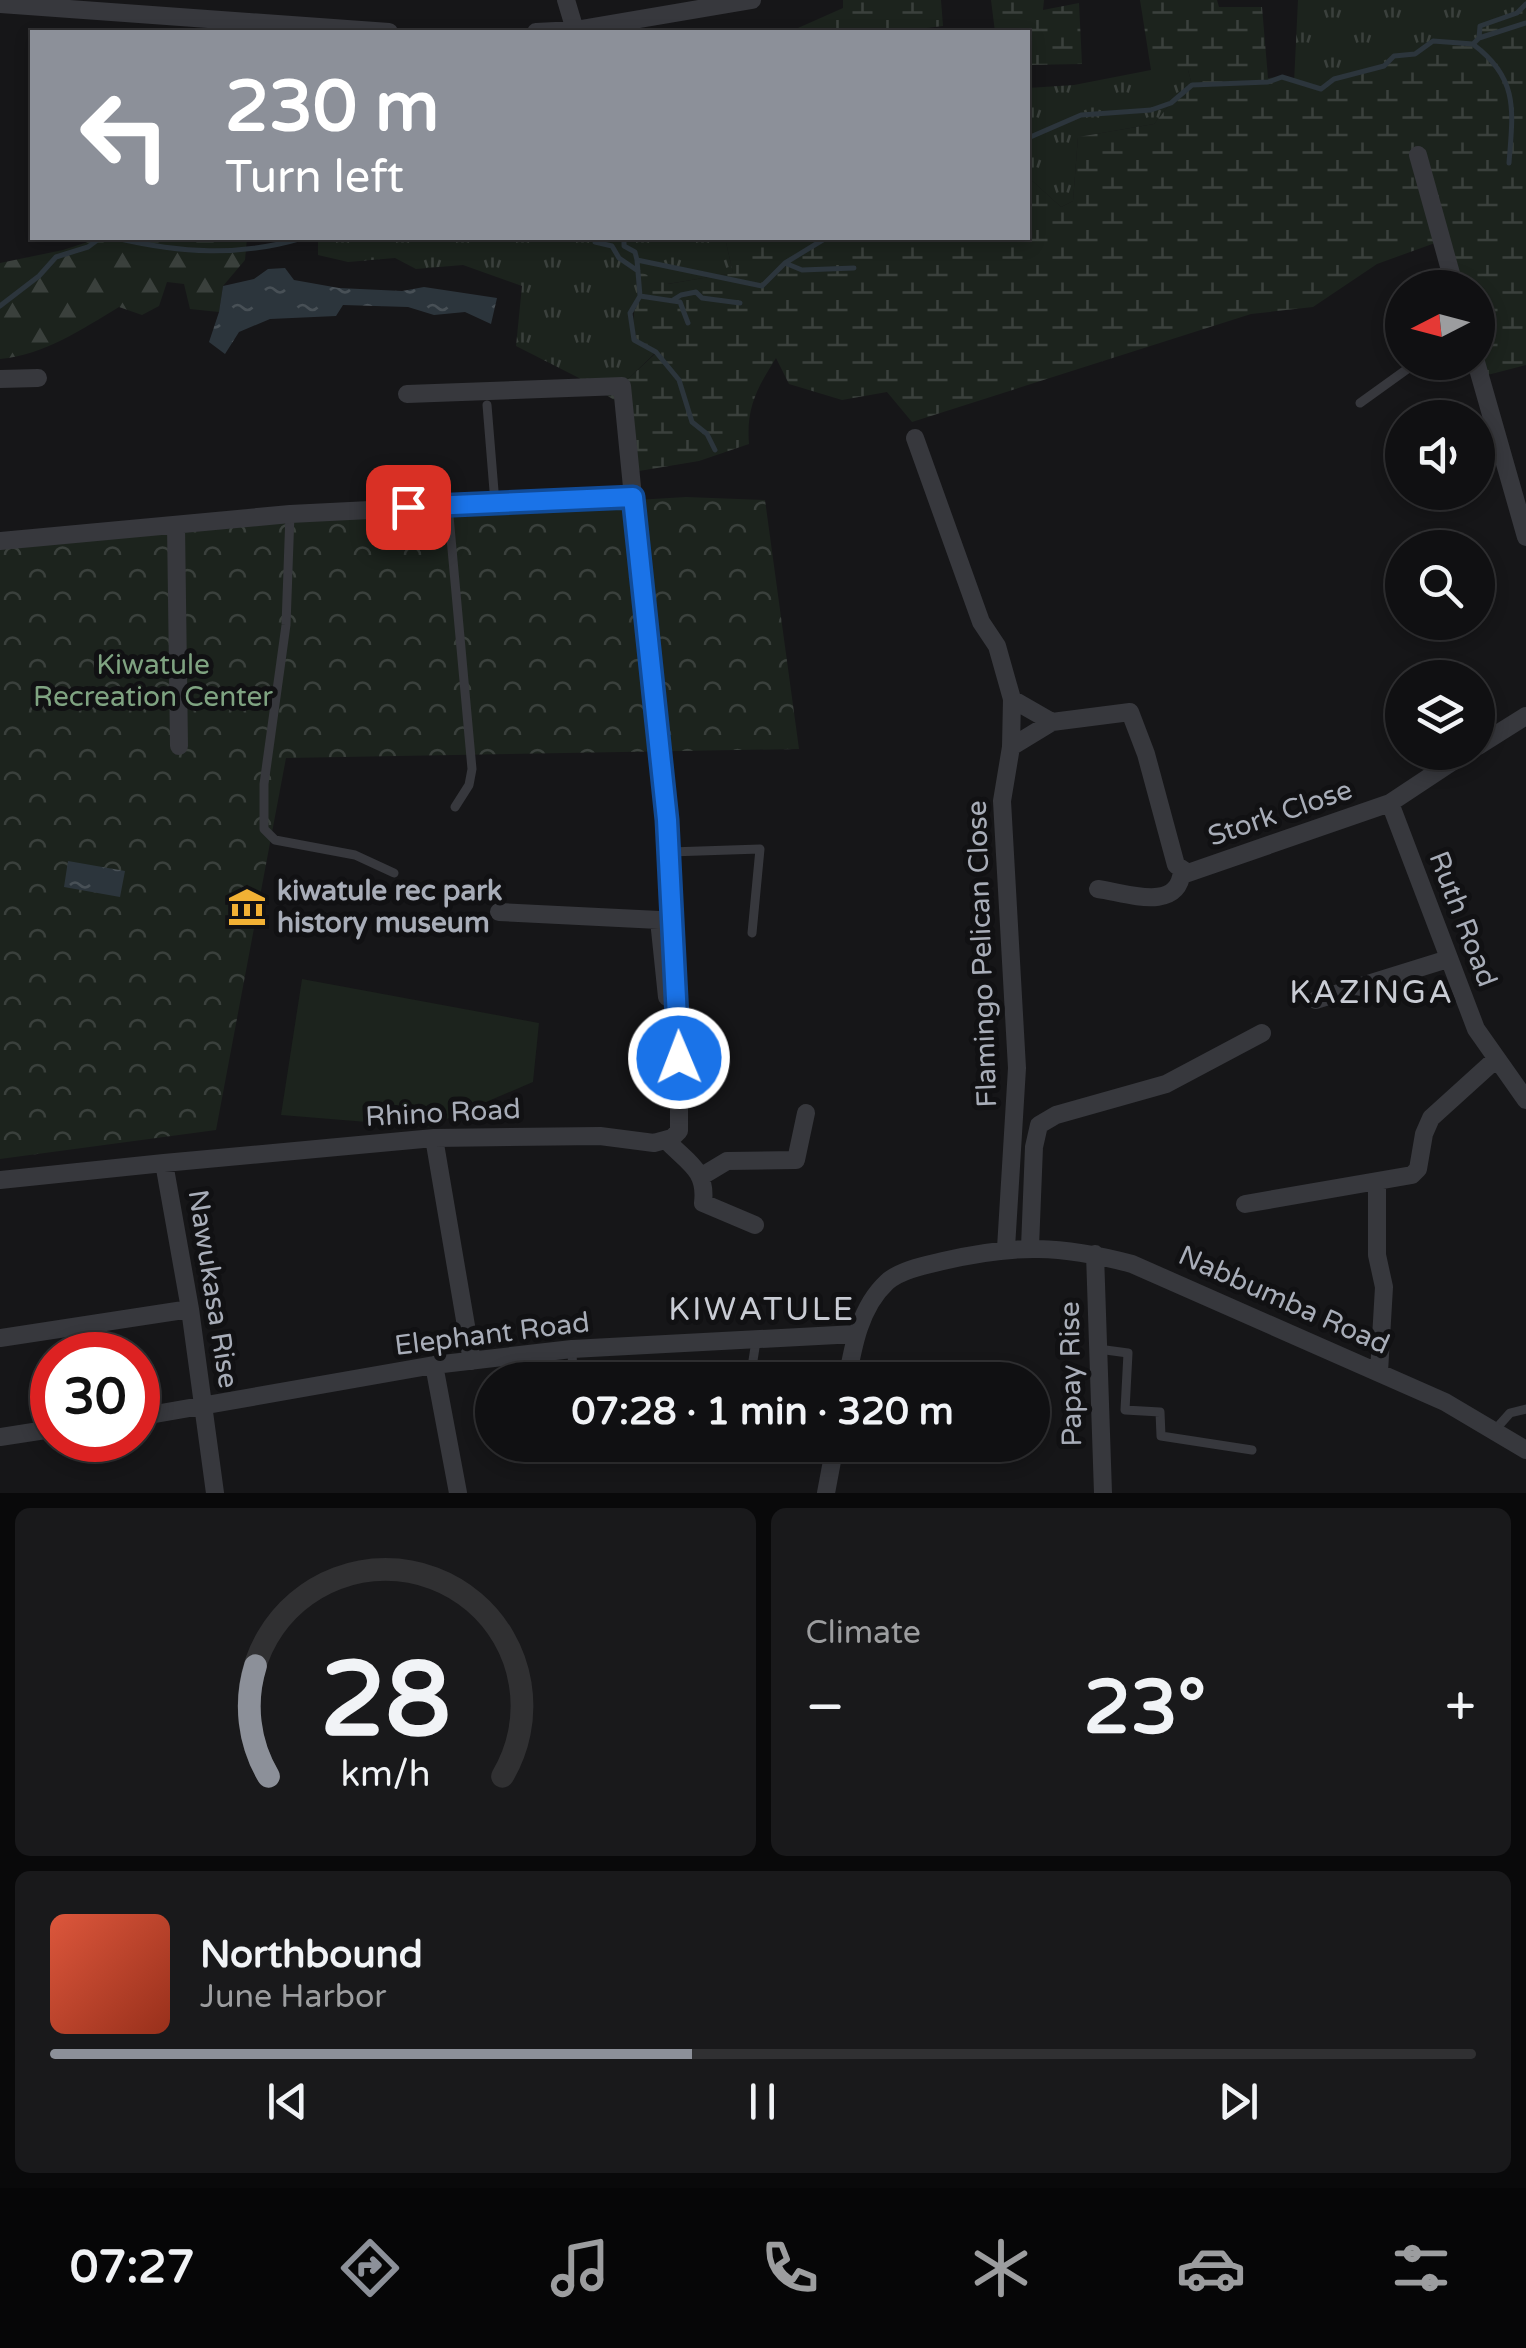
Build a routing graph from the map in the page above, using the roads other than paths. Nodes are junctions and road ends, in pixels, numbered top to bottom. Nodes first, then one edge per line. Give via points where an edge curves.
1 (566, 0) edge
2 (752, 0) edge
3 (728, 2) edge
4 (0, 4) edge
5 (362, 30) edge
6 (575, 30) joint
7 (1418, 155) dead end
8 (1450, 270) edge
9 (38, 378) dead end
10 (0, 379) edge
11 (1392, 380) edge
12 (1481, 380) edge
13 (407, 394) dead end
14 (1360, 403) dead end
15 (486, 404) dead end
16 (915, 438) dead end
17 (633, 497) junction
18 (495, 503) junction
19 (448, 505) junction
20 (290, 514) junction
21 (176, 525) junction
22 (1526, 538) edge
23 (0, 542) edge
24 (1012, 699) junction
25 (1526, 716) edge
26 (1052, 722) junction
27 (1495, 735) edge
28 (178, 746) dead end
29 (1011, 747) junction
30 (1440, 770) edge
31 (1390, 803) junction
32 (455, 807) dead end
33 (670, 852) junction
34 (1182, 871) junction
35 (394, 872) dead end
36 (1098, 889) dead end
37 (499, 912) dead end
38 (752, 932) dead end
39 (1448, 958) junction
40 (1316, 1000) dead end
41 (679, 1022) junction
42 (1262, 1033) dead end
43 (1495, 1060) junction
44 (1526, 1100) edge
45 (806, 1113) dead end
46 (673, 1136) junction
47 (434, 1138) junction
48 (207, 1158) joint
49 (164, 1163) junction
50 (702, 1176) junction
51 (0, 1180) edge
52 (1377, 1183) junction
53 (1245, 1204) dead end
54 (755, 1225) dead end
55 (1030, 1247) junction
56 (1006, 1248) junction
57 (1095, 1254) junction
58 (190, 1309) junction
59 (856, 1334) junction
60 (0, 1338) edge
61 (756, 1342) junction
62 (572, 1349) junction
63 (1098, 1349) junction
64 (472, 1361) junction
65 (572, 1362) edge
66 (753, 1362) edge
67 (851, 1362) edge
68 (434, 1365) junction
69 (1378, 1372) junction
70 (204, 1408) junction
71 (1526, 1409) edge
72 (160, 1414) edge
73 (1494, 1431) junction
74 (30, 1432) edge
75 (0, 1436) edge
76 (1252, 1450) dead end
77 (1526, 1450) edge
78 (832, 1462) edge
79 (215, 1493) edge
80 (458, 1493) edge
81 (826, 1493) edge
82 (1102, 1493) edge

1 - 6 street
2 - 3 street
3 - 6 street
4 - 5 street
7 - 8 street
9 - 10 street
11 - 14 lane
12 - 22 street
13 - 17 street via 622,386
15 - 18 lane
16 - 24 street, Flamingo Pelican Close
17 - 18 street
17 - 33 street
18 - 19 street
19 - 20 street
19 - 32 lane via 472,769
20 - 21 street
20 - 35 lane via 286,626 264,830 275,840 355,856
21 - 23 street
21 - 28 street
24 - 26 street
24 - 29 street, Flamingo Pelican Close
25 - 27 street
26 - 29 street, Stork Close
26 - 34 street, Stork Close via 1130,712
29 - 56 street, Flamingo Pelican Close via 1002,801 1017,1068
30 - 31 street, Stork Close
31 - 34 street, Stork Close
31 - 39 street, Ruth Road
33 - 38 lane via 760,849
33 - 41 street
34 - 36 street via 1172,894 1160,898
37 - 41 street via 659,920 669,1015
39 - 40 street
39 - 43 street, Ruth Road
41 - 46 street
42 - 55 street via 1166,1084 1039,1125
43 - 44 street, Ruth Road
43 - 52 street via 1430,1118 1418,1169
45 - 50 street via 796,1160 727,1161
46 - 47 street, Rhino Road via 640,1143 581,1136
46 - 50 street
47 - 48 street, Rhino Road
47 - 64 street
48 - 49 street, Nawukasa Rise
49 - 51 street
49 - 58 street, Nawukasa Rise
50 - 54 street via 702,1203
52 - 53 street
52 - 69 street via 1384,1287
55 - 56 street, Nabbumba Road
55 - 57 street, Nabbumba Road
56 - 59 street, Nabbumba Road via 890,1278
57 - 63 street, Papay Rise
57 - 69 street, Nabbumba Road via 1132,1264
58 - 60 street
58 - 70 street, Nawukasa Rise
59 - 61 street, Elephant Road
59 - 67 street, Nabbumba Road
61 - 62 street, Elephant Road
61 - 66 lane
62 - 64 street, Elephant Road
62 - 65 lane
63 - 76 lane via 1128,1353 1125,1410 1160,1412 1160,1436
63 - 82 street, Papay Rise
64 - 68 street, Elephant Road
68 - 70 street, Elephant Road
68 - 80 street
69 - 73 street, Nabbumba Road
70 - 72 street, Elephant Road
70 - 79 street, Nawukasa Rise
71 - 73 lane via 1510,1412
73 - 77 street, Nabbumba Road
74 - 75 street
78 - 81 street

